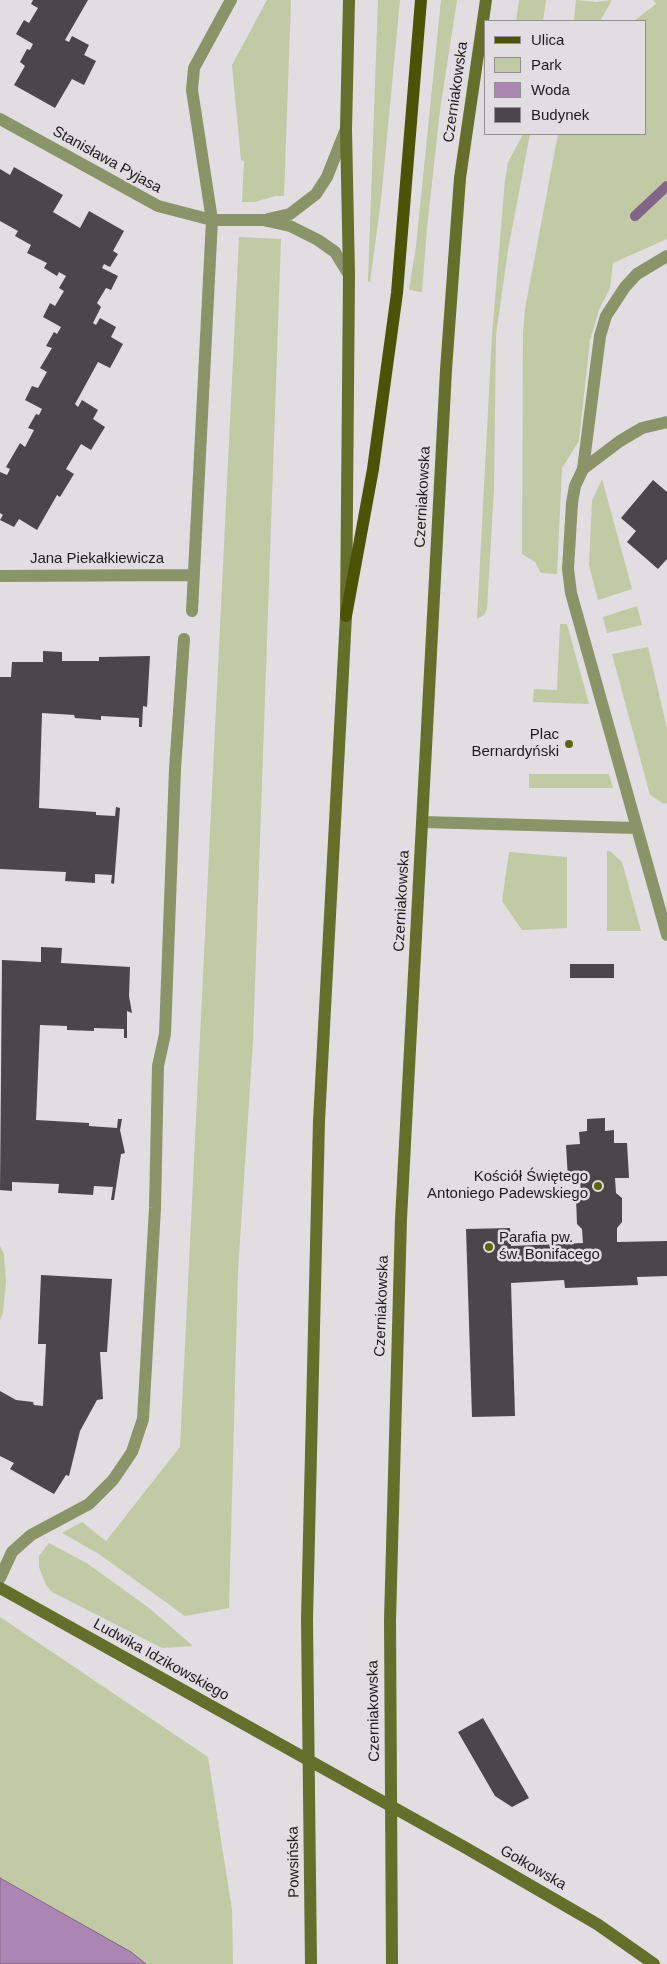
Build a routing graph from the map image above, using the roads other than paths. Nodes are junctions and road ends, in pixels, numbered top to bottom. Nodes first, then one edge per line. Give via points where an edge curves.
1 (231, 0) edge
2 (349, 0) edge
3 (421, 0) edge
4 (486, 0) edge
5 (0, 120) edge
6 (346, 129) junction
7 (212, 220) junction
8 (263, 220) junction
9 (667, 256) edge
10 (348, 275) junction
11 (667, 422) edge
12 (583, 469) junction
13 (194, 575) junction
14 (0, 576) edge
15 (192, 610) dead end
16 (346, 616) junction
17 (184, 639) dead end
18 (423, 822) junction
19 (636, 828) junction
20 (667, 935) edge
21 (0, 1578) edge
22 (0, 1588) edge
23 (308, 1760) junction
24 (392, 1806) junction
25 (311, 1964) edge
26 (392, 1964) edge
27 (654, 1964) edge

1 - 7 street via 194,68 192,90
2 - 6 main road
3 - 16 main road via 396,293 373,469
4 - 18 main road, Czerniakowska via 460,178
5 - 7 street, Stanisława Pyjasa via 158,206
6 - 8 street, Stanisława Pyjasa via 327,177 316,194 290,214
6 - 10 main road
7 - 8 street, Stanisława Pyjasa
7 - 13 street
8 - 10 street, Stanisława Pyjasa via 290,226 318,240 335,252
9 - 12 street via 637,274 624,287 606,316 600,336
10 - 16 main road
11 - 12 street via 642,428
12 - 19 street via 575,486 570,527 570,593
13 - 14 street, Jana Piekałkiewicza
13 - 15 street
16 - 23 main road via 319,1121 307,1619
17 - 21 street via 175,769 165,1034 158,1066 155,1208 143,1419 132,1452 114,1480 88,1504 31,1535 12,1552
18 - 19 street
18 - 24 main road, Czerniakowska via 400,1238 390,1620
19 - 20 street
22 - 23 main road, Ludwika Idzikowskiego
23 - 24 main road, Ludwika Idzikowskiego
23 - 25 main road, Powsińska
24 - 26 main road
24 - 27 main road, Gołkowska via 598,1924

